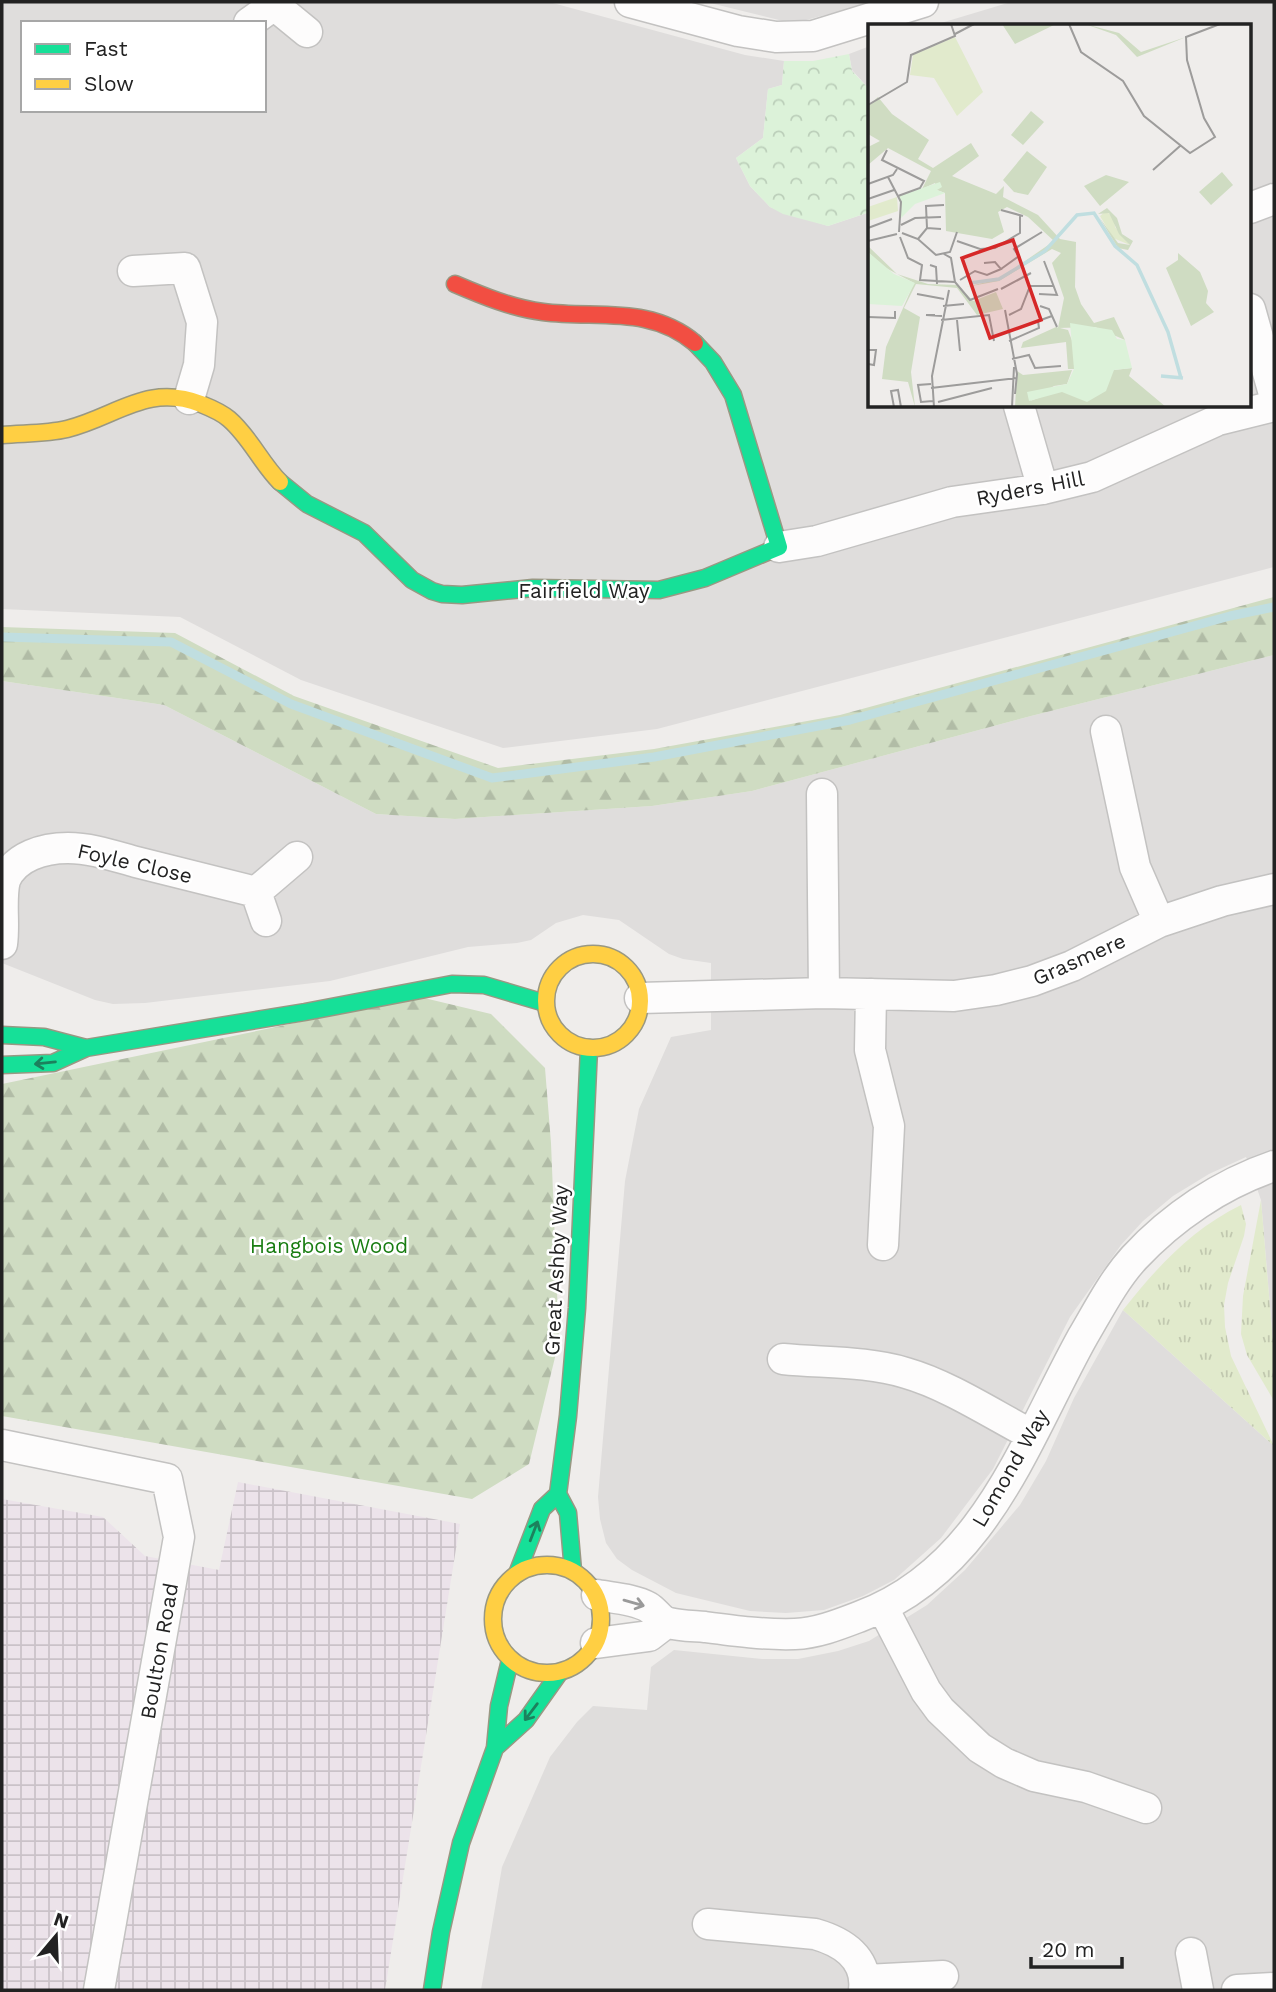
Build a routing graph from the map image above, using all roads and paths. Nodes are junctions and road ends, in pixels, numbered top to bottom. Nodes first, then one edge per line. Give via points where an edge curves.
1 (630, 2) edge
2 (923, 2) edge
3 (275, 3) edge
4 (252, 21) edge
5 (307, 32) dead end
6 (1274, 199) edge
7 (1252, 207) edge
8 (133, 271) dead end
9 (455, 284) dead end
10 (1252, 316) edge
11 (1274, 394) edge
12 (189, 399) junction
13 (1274, 407) edge
14 (1020, 408) edge
15 (2, 435) edge
16 (1043, 489) junction
17 (779, 547) junction
18 (1106, 731) dead end
19 (822, 794) dead end
20 (297, 857) dead end
21 (1274, 889) edge
22 (256, 891) junction
23 (266, 921) dead end
24 (1159, 922) junction
25 (2, 944) edge
26 (554, 972) junction
27 (484, 985) junction
28 (824, 993) junction
29 (871, 994) junction
30 (640, 998) junction
31 (545, 1003) junction
32 (2, 1035) edge
33 (86, 1048) junction
34 (589, 1048) junction
35 (2, 1065) edge
36 (1274, 1166) edge
37 (883, 1245) dead end
38 (783, 1359) dead end
39 (1032, 1435) junction
40 (2, 1445) edge
41 (558, 1493) junction
42 (573, 1571) junction
43 (517, 1574) junction
44 (597, 1595) junction
45 (883, 1608) junction
46 (666, 1623) junction
47 (596, 1643) junction
48 (510, 1660) junction
49 (560, 1672) junction
50 (495, 1748) junction
51 (1146, 1808) dead end
52 (708, 1924) dead end
53 (1191, 1952) dead end
54 (943, 1976) dead end
55 (865, 1985) edge
56 (1274, 1989) edge
57 (99, 1990) edge
58 (432, 1990) edge
59 (1198, 1990) edge
60 (1237, 1990) edge

1 - 2 street via 776,37 813,37
3 - 4 street
3 - 5 street
6 - 7 street
8 - 12 street via 185,268 202,322 199,365
9 - 17 street via 522,309 643,316 675,329 702,348 733,395
10 - 11 street
12 - 15 street, Fairfield Way via 142,397 64,429
12 - 17 street, Fairfield Way via 238,425 288,491 363,532 405,575 432,591 450,595 511,589 661,590
13 - 16 street, Ryders Hill via 1218,420 1092,477
14 - 16 street
16 - 17 street, Ryders Hill via 952,502 817,541
18 - 24 street via 1135,867
19 - 28 street
20 - 22 street
21 - 24 street, Grasmere
22 - 23 street
22 - 25 street, Foyle Close via 90,850 55,849 23,859 5,879
24 - 29 street, Grasmere via 1072,966 996,990 954,996
26 - 27 street
26 - 30 street via 576,957 602,954 622,964 636,981
26 - 31 street
27 - 31 street
27 - 33 street via 452,984
28 - 29 street, Grasmere
28 - 30 street, Grasmere
29 - 37 street via 870,1050 890,1126
30 - 34 street via 635,1023 627,1034 613,1044
31 - 34 street via 560,1035
32 - 33 street via 44,1037
33 -> 35 street via 53,1063
34 - 41 street, Great Ashby Way via 577,1308
36 - 39 street, Lomond Way via 1209,1196 1134,1259 1101,1305
38 - 39 street via 907,1373
39 - 45 street, Lomond Way via 976,1530 917,1587
40 - 57 street, Boulton Road via 167,1479 179,1537
41 - 42 street, Great Ashby Way via 568,1513
43 -> 41 street, Great Ashby Way via 542,1509
42 - 43 street via 547,1565
42 - 44 street
43 - 48 street via 501,1590 492,1616 496,1639
44 -> 46 street, Lomond Way via 648,1607
44 - 47 street via 602,1618
45 - 46 street, Lomond Way via 799,1634
45 - 51 street via 926,1691 980,1748 1034,1776 1086,1787
46 - 47 street via 649,1636
47 - 49 street via 576,1666
48 - 49 street via 527,1671
48 - 50 street
49 -> 50 street via 526,1720
50 - 58 street via 461,1843
52 - 55 street via 830,1938 859,1959
53 - 59 street
54 - 55 street
56 - 60 street

